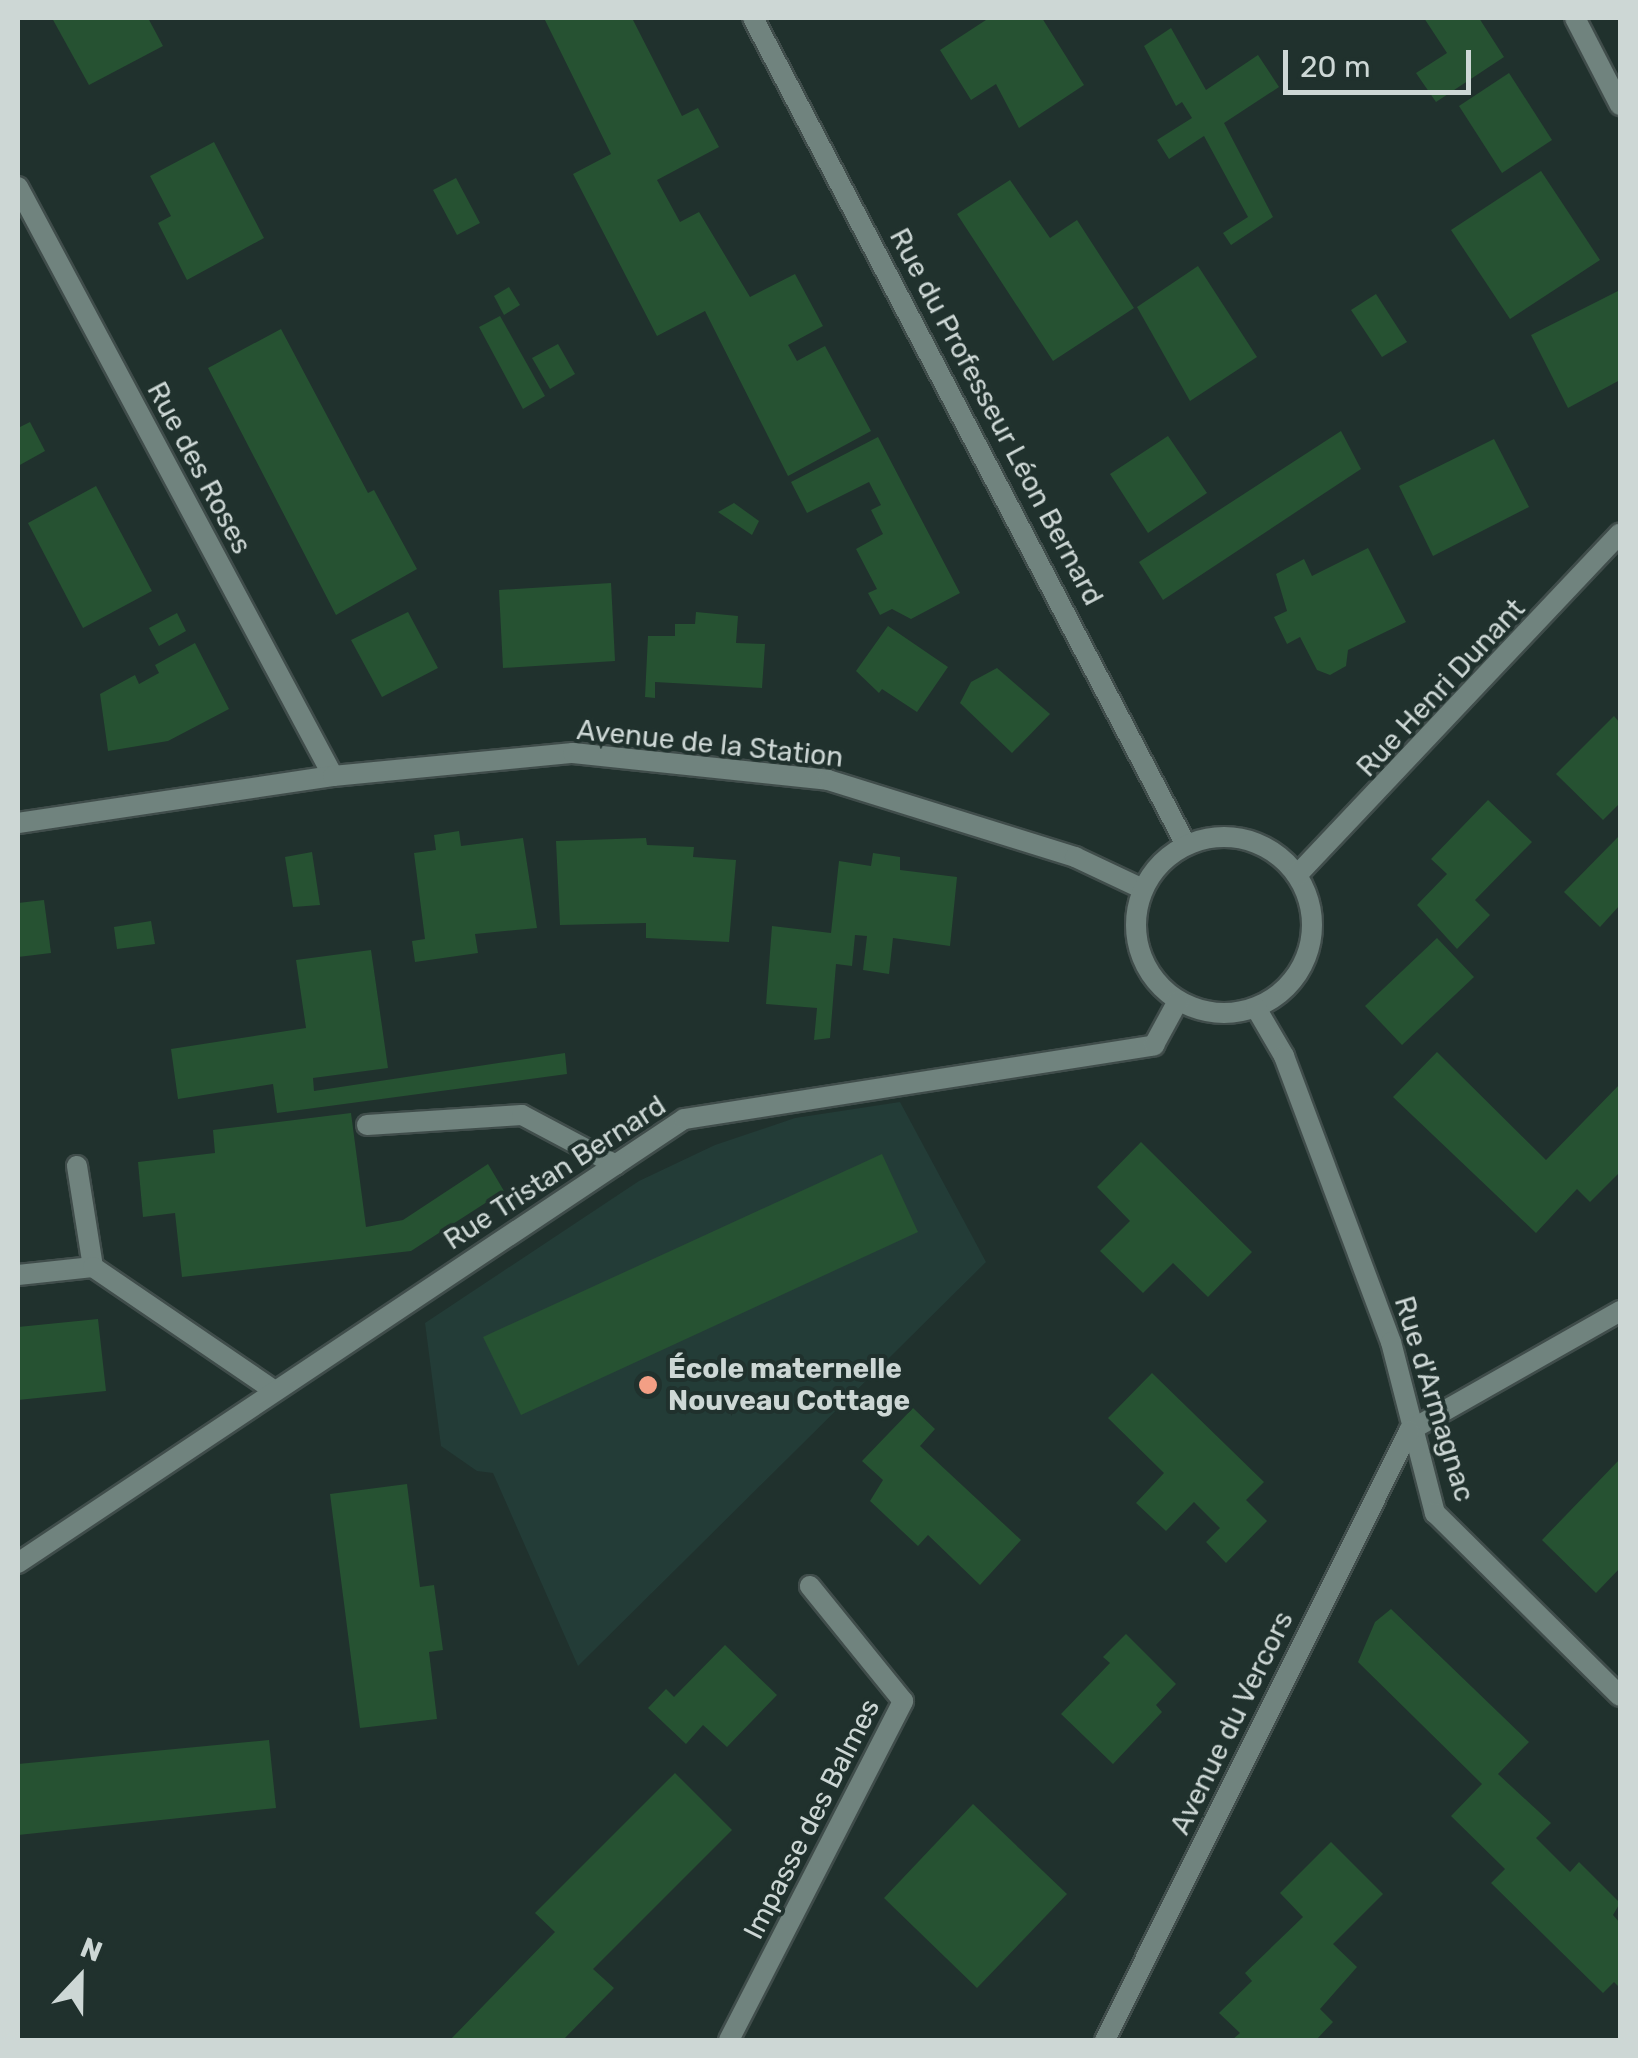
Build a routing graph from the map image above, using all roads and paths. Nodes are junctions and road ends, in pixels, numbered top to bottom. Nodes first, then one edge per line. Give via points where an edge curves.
1 (753, 18) edge
2 (1575, 18) edge
3 (1620, 105) edge
4 (18, 186) edge
5 (1620, 533) edge
6 (333, 776) junction
7 (18, 823) edge
8 (1186, 845) junction
9 (1297, 876) junction
10 (1143, 889) junction
11 (1178, 1001) junction
12 (1256, 1008) junction
13 (367, 1124) dead end
14 (616, 1164) junction
15 (77, 1166) dead end
16 (93, 1268) junction
17 (18, 1275) edge
18 (1620, 1310) edge
19 (274, 1391) junction
20 (1409, 1431) junction
21 (18, 1562) edge
22 (810, 1586) dead end
23 (1620, 1696) edge
24 (729, 2040) edge
25 (1104, 2040) edge

1 - 8 street, Rue du Professeur Léon Bernard
2 - 3 street
4 - 6 street, Rue des Roses
5 - 9 street, Rue Henri Dunant
6 - 7 street, Avenue de la Station
6 - 10 street, Avenue de la Station via 573,753 828,780 1075,857
8 - 9 street via 1235,837 1280,857
8 - 10 street via 1153,871
9 - 12 street via 1313,926 1309,952 1288,985
10 - 11 street via 1136,939 1144,964
11 - 12 street via 1230,1014
11 - 14 street, Rue Tristan Bernard via 1154,1045 684,1119
12 - 20 street, Rue d'Armagnac via 1284,1056 1391,1342
13 - 14 street via 522,1115
14 - 19 street, Rue Tristan Bernard
15 - 16 street
16 - 17 street
16 - 19 street
18 - 20 street via 1497,1387
19 - 21 street, Rue Tristan Bernard
20 - 23 street, Rue d'Armagnac via 1434,1513
20 - 25 street, Avenue du Vercors
22 - 24 street, Impasse des Balmes via 903,1701

